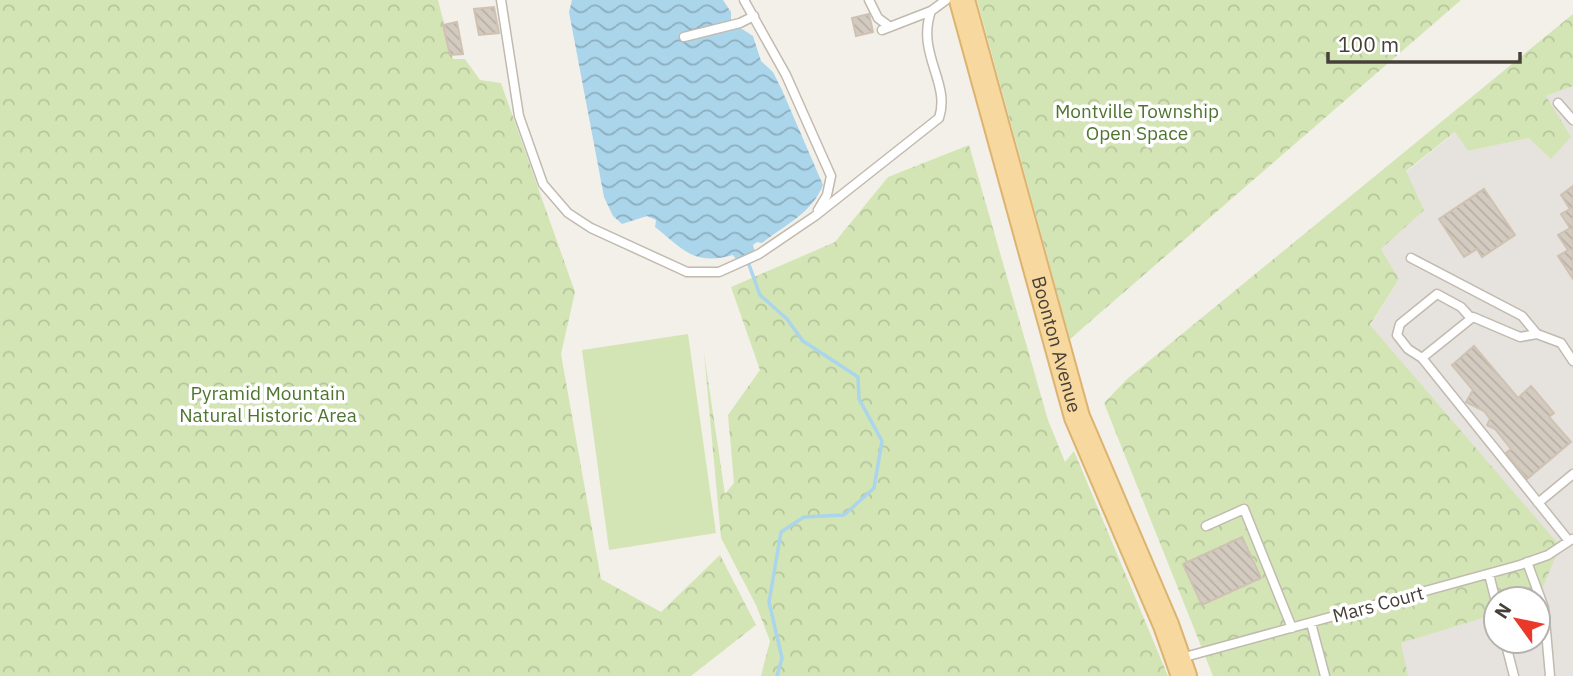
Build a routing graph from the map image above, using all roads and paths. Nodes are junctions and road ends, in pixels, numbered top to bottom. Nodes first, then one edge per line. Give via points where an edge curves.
1 (501, 0) edge
2 (744, 0) edge
3 (869, 0) edge
4 (946, 0) edge
5 (962, 0) edge
6 (931, 11) junction
7 (754, 16) junction
8 (688, 37) dead end
9 (1558, 103) dead end
10 (1573, 120) edge
11 (815, 216) junction
12 (1411, 258) dead end
13 (1470, 317) junction
14 (1537, 334) junction
15 (1422, 358) junction
16 (1573, 361) edge
17 (1573, 474) edge
18 (1538, 503) junction
19 (1206, 526) dead end
20 (1571, 539) edge
21 (1527, 562) junction
22 (1489, 574) junction
23 (1492, 585) edge
24 (1311, 622) junction
25 (1292, 628) junction
26 (1509, 655) edge
27 (1181, 667) edge
28 (1325, 676) edge
29 (1514, 676) edge
30 (1550, 676) edge

1 - 11 lane via 519,116 543,184 568,213 687,272 732,268
2 - 7 lane
3 - 6 lane via 886,28
4 - 6 lane
5 - 27 main road, Boonton Avenue via 1077,417
6 - 11 lane via 926,27 928,53 942,98 939,118
7 - 8 lane
7 - 11 lane via 831,176
9 - 10 lane
12 - 14 lane via 1522,316
13 - 14 lane via 1520,337
13 - 15 lane
13 - 15 lane via 1437,295 1400,324 1397,335
14 - 16 lane via 1561,343
15 - 18 lane
17 - 18 lane
18 - 20 lane
19 - 25 lane via 1244,509
20 - 21 lane, Mars Court via 1548,555
21 - 22 lane, Mars Court
21 - 30 lane via 1544,608
22 - 23 lane
22 - 24 lane, Mars Court
24 - 25 lane, Mars Court
24 - 28 lane
25 - 27 lane, Mars Court
26 - 29 lane

